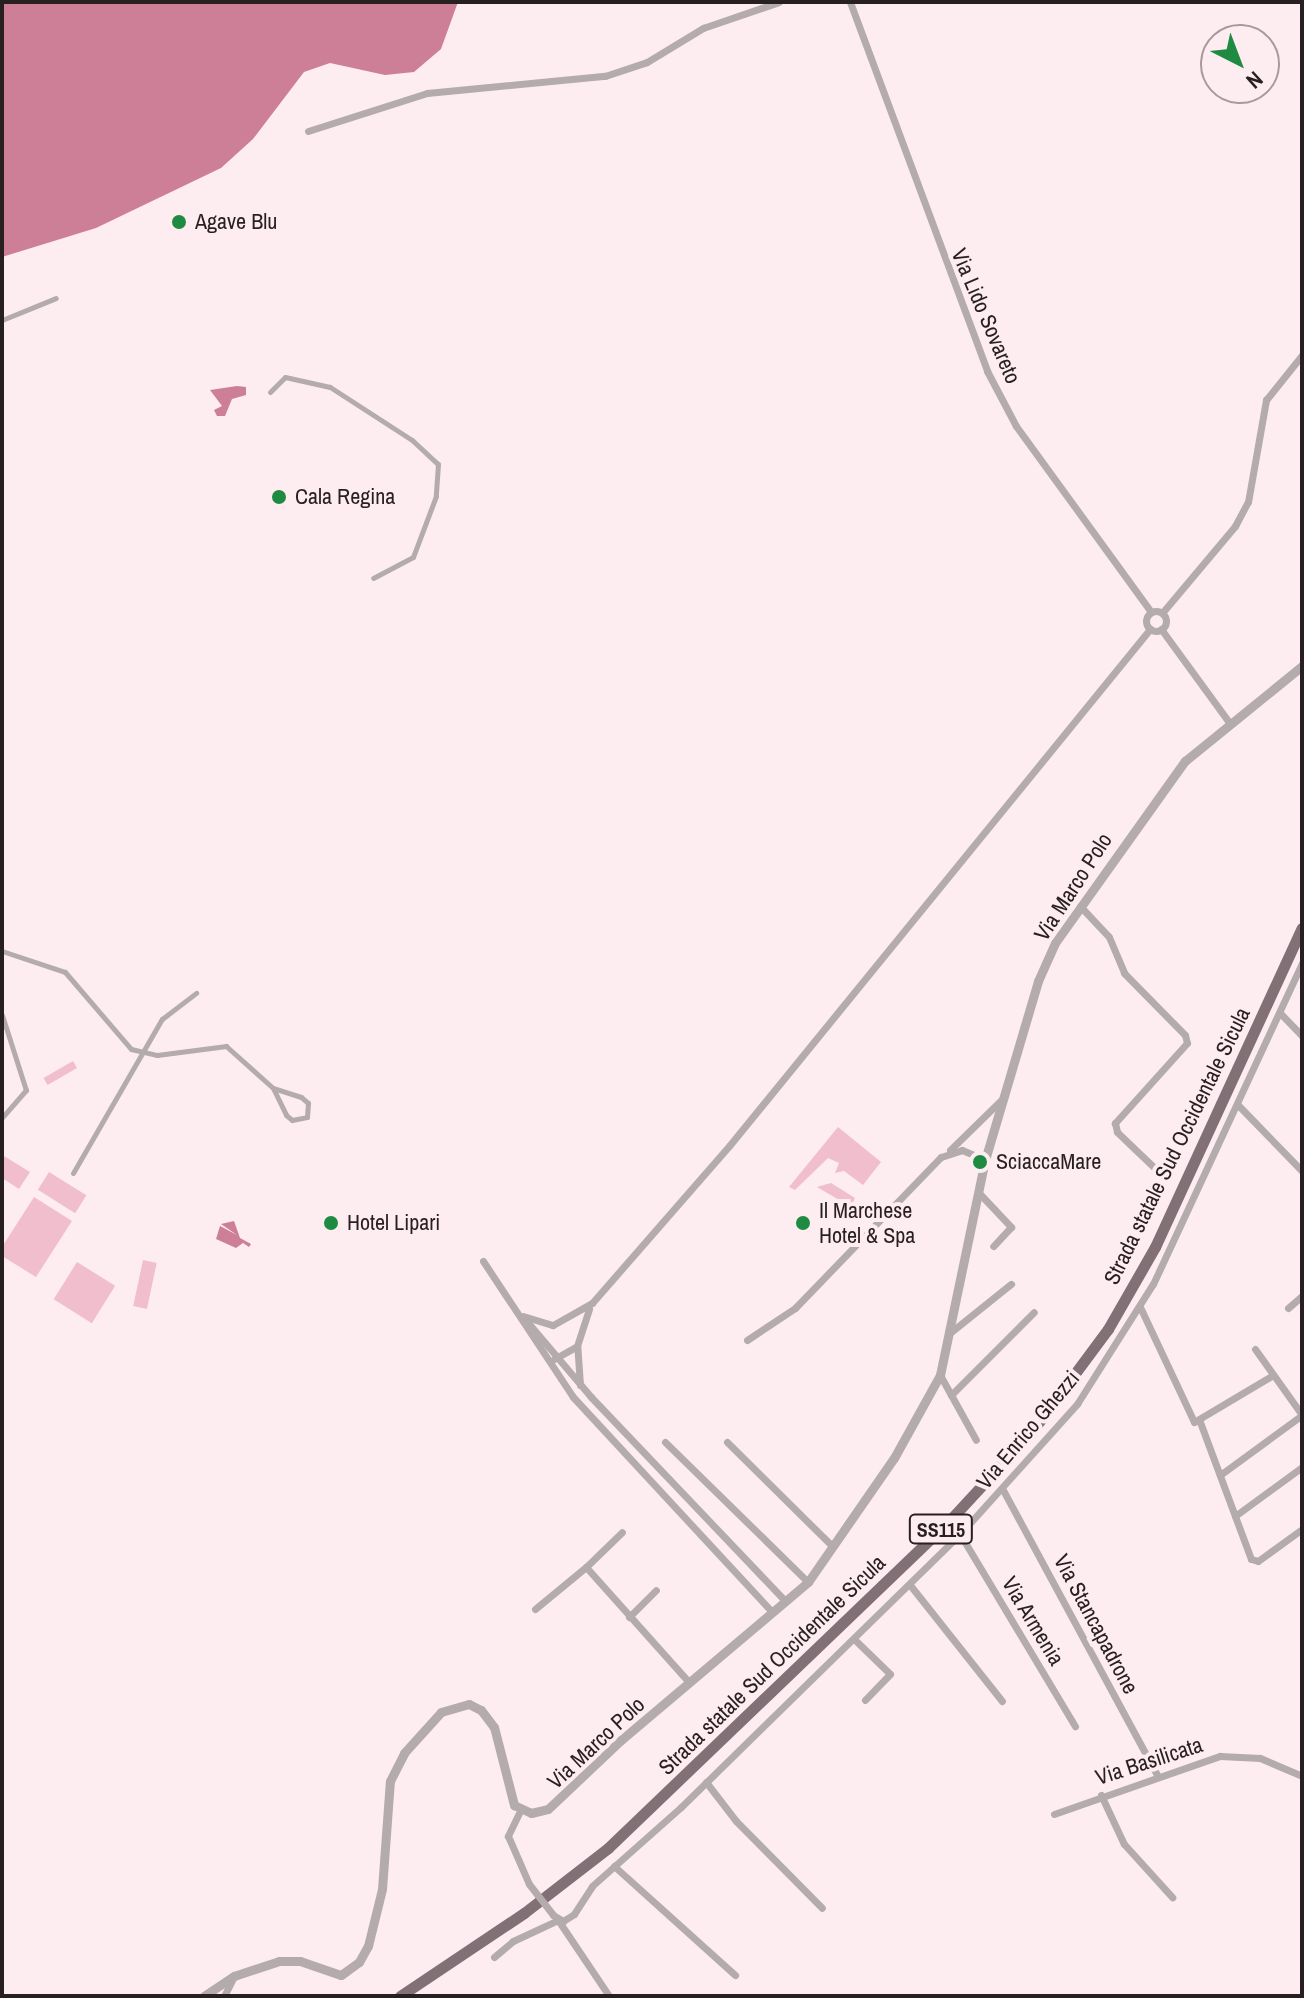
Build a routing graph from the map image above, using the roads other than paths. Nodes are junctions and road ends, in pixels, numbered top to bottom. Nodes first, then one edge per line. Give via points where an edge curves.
1 (779, 2) edge
2 (850, 2) edge
3 (308, 131) dead end
4 (56, 298) dead end
5 (2, 320) edge
6 (1302, 355) edge
7 (270, 392) dead end
8 (373, 578) dead end
9 (1151, 612) junction
10 (1162, 613) junction
11 (1150, 629) junction
12 (1161, 629) junction
13 (1302, 666) edge
14 (1228, 721) junction
15 (1080, 906) junction
16 (1302, 928) edge
17 (2, 951) edge
18 (1302, 963) edge
19 (196, 993) dead end
20 (1280, 1013) junction
21 (2, 1015) edge
22 (1302, 1036) edge
23 (142, 1054) junction
24 (273, 1088) junction
25 (1002, 1099) junction
26 (1238, 1105) junction
27 (2, 1118) edge
28 (950, 1150) junction
29 (985, 1160) junction
30 (1302, 1171) edge
31 (73, 1173) dead end
32 (1163, 1176) dead end
33 (979, 1193) junction
34 (993, 1246) dead end
35 (483, 1261) dead end
36 (1011, 1284) dead end
37 (1302, 1296) edge
38 (511, 1302) junction
39 (592, 1303) junction
40 (1140, 1307) junction
41 (1288, 1308) dead end
42 (1034, 1312) dead end
43 (523, 1316) junction
44 (553, 1325) junction
45 (951, 1332) junction
46 (543, 1340) junction
47 (747, 1340) dead end
48 (577, 1346) junction
49 (1255, 1349) dead end
50 (542, 1356) junction
51 (558, 1359) junction
52 (940, 1375) junction
53 (1273, 1375) junction
54 (580, 1385) junction
55 (951, 1395) junction
56 (1302, 1415) edge
57 (1200, 1422) junction
58 (976, 1440) dead end
59 (665, 1442) dead end
60 (727, 1442) dead end
61 (1302, 1467) edge
62 (1220, 1475) junction
63 (1003, 1490) junction
64 (1235, 1516) junction
65 (1302, 1529) edge
66 (622, 1532) dead end
67 (960, 1534) junction
68 (832, 1546) junction
69 (586, 1567) junction
70 (808, 1582) junction
71 (910, 1585) junction
72 (656, 1590) dead end
73 (785, 1601) junction
74 (535, 1609) dead end
75 (772, 1612) junction
76 (629, 1617) junction
77 (854, 1639) junction
78 (689, 1682) junction
79 (865, 1700) dead end
80 (1002, 1701) dead end
81 (1075, 1726) dead end
82 (1157, 1775) junction
83 (1302, 1776) edge
84 (706, 1782) junction
85 (1101, 1795) junction
86 (520, 1811) junction
87 (1054, 1814) dead end
88 (614, 1866) junction
89 (1172, 1897) dead end
90 (822, 1908) dead end
91 (556, 1918) junction
92 (494, 1957) dead end
93 (735, 1975) dead end
94 (234, 1976) junction
95 (404, 1994) edge
96 (204, 1996) edge
97 (224, 1996) edge
98 (609, 1996) edge

1 - 3 street via 703,28 647,62 605,76 427,93
2 - 9 street, Via Lido Sovareto via 987,371 1016,426
4 - 5 street
6 - 10 street via 1266,400 1248,502 1235,526
7 - 8 street via 285,377 330,387 412,440 438,464 436,496 413,557
9 - 10 street
9 - 11 street via 1146,620
10 - 12 street via 1166,622
11 - 12 street
11 - 39 street via 729,1146
12 - 14 street
13 - 14 street, Via Marco Polo
14 - 15 street, Via Marco Polo via 1164,785
15 - 25 street, Via Marco Polo via 1046,961
15 - 32 street via 1109,937 1124,973 1185,1035 1187,1043 1115,1123 1117,1132
16 - 95 main road, Strada statale Sud Occidentale Sicula / SS115 via 1155,1247 1108,1329 1033,1430 950,1520 696,1768 568,1881
17 - 23 street via 65,972 122,1040
18 - 20 street, Via Enrico Ghezzi
19 - 23 street via 172,1008
20 - 22 street
20 - 26 street, Via Enrico Ghezzi
21 - 27 street via 26,1090
23 - 24 street via 226,1046
23 - 31 street
24 - 24 street via 292,1120 307,1117 308,1103 301,1097
25 - 28 street
25 - 29 street, Via Marco Polo
26 - 30 street
26 - 40 street, Via Enrico Ghezzi
28 - 29 street
28 - 47 street via 795,1308
29 - 33 street, Via Marco Polo
33 - 34 street via 1011,1227
33 - 45 street, Via Marco Polo
35 - 38 street
36 - 45 street
37 - 41 street
38 - 43 street
38 - 50 street
39 - 44 street
39 - 48 street
40 - 57 street via 1171,1365 1187,1413
40 - 63 street, Via Enrico Ghezzi via 1077,1404
42 - 55 street
43 - 44 street
43 - 46 street
44 - 46 street
45 - 52 street, Via Marco Polo
46 - 50 street
46 - 51 street
48 - 51 street
48 - 54 street
49 - 53 street
50 - 51 street
50 - 75 street via 581,1407
51 - 54 street
52 - 55 street
52 - 68 street, Via Marco Polo via 901,1447
53 - 56 street
53 - 57 street
54 - 73 street
55 - 58 street
56 - 62 street
57 - 62 street
59 - 70 street
60 - 68 street
61 - 64 street
62 - 64 street
63 - 67 street, Via Enrico Ghezzi
63 - 82 street, Via Stancapadrone
64 - 65 street via 1251,1559 1258,1561
66 - 69 street
67 - 71 street, Via Enrico Ghezzi
67 - 81 street, Via Armenia
68 - 70 street, Via Marco Polo
69 - 74 street
69 - 76 street
70 - 73 street, Via Marco Polo
71 - 77 street, Via Enrico Ghezzi
71 - 80 street
72 - 76 street
73 - 75 street, Via Marco Polo
75 - 78 street, Via Marco Polo
76 - 78 street
77 - 79 street via 890,1674
77 - 84 street, Via Enrico Ghezzi
78 - 86 street, Via Marco Polo via 558,1805
82 - 83 street, Via Basilicata via 1220,1756 1260,1758
82 - 85 street, Via Basilicata
84 - 88 street, Via Enrico Ghezzi
84 - 90 street via 736,1821
85 - 87 street, Via Basilicata
85 - 89 street via 1124,1844
86 - 91 street, bridge via 510,1827 510,1847 529,1884
86 - 94 street via 508,1794 489,1718 469,1704 441,1712 418,1734 390,1781 382,1889 359,1962 341,1975 300,1961 279,1961
88 - 91 street, Via Enrico Ghezzi via 592,1886 574,1914
88 - 93 street
91 - 92 street, Via Enrico Ghezzi
91 - 98 street
94 - 96 street
94 - 97 street

